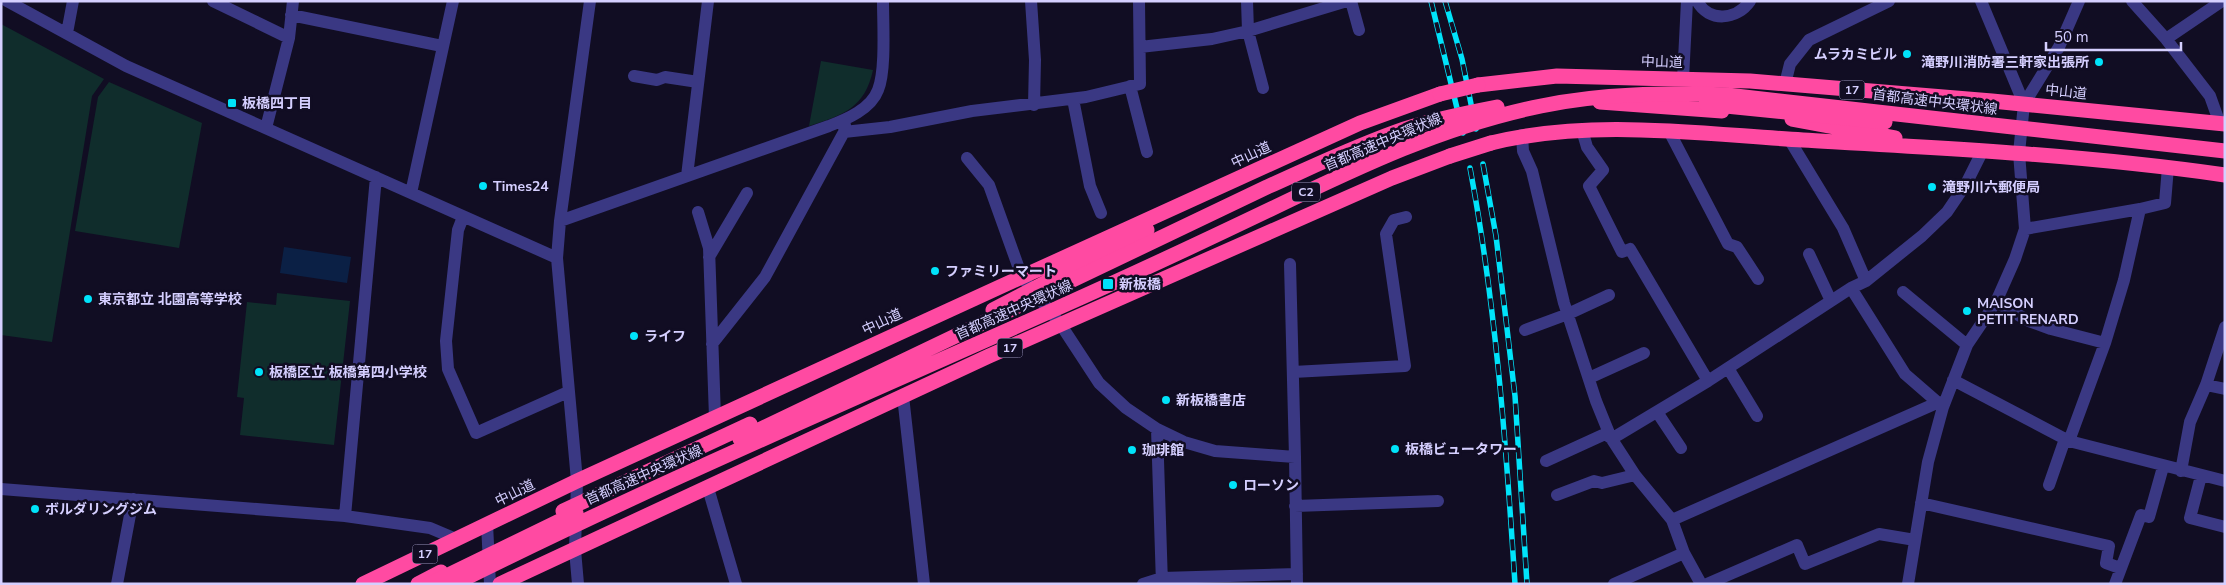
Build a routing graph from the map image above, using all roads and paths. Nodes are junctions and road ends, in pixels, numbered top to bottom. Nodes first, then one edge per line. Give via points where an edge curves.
1 (7, 1) edge
2 (73, 1) edge
3 (213, 1) edge
4 (293, 1) edge
5 (453, 1) edge
6 (590, 1) edge
7 (708, 1) edge
8 (883, 1) edge
9 (1031, 1) edge
10 (1139, 1) edge
11 (1247, 1) edge
12 (1687, 1) edge
13 (1697, 1) edge
14 (1750, 1) edge
15 (1888, 1) edge
16 (1981, 1) edge
17 (2079, 1) edge
18 (2132, 1) edge
19 (2222, 1) edge
20 (1343, 2) edge
21 (2205, 6) edge
22 (291, 15) junction
23 (1359, 30) dead end
24 (1248, 31) junction
25 (67, 33) junction
26 (289, 38) junction
27 (2166, 38) junction
28 (442, 46) junction
29 (1140, 47) junction
30 (634, 76) dead end
31 (1683, 79) junction
32 (698, 82) junction
33 (1785, 84) junction
34 (1130, 86) junction
35 (1263, 88) dead end
36 (1073, 99) junction
37 (2024, 104) junction
38 (1034, 105) junction
39 (2223, 120) edge
40 (844, 126) junction
41 (266, 128) junction
42 (1582, 130) junction
43 (1669, 131) junction
44 (1522, 135) junction
45 (1790, 139) junction
46 (1943, 148) junction
47 (1983, 150) junction
48 (2225, 151) edge
49 (1147, 152) dead end
50 (2019, 153) junction
51 (2225, 156) edge
52 (966, 158) dead end
53 (2168, 166) junction
54 (1261, 169) junction
55 (2225, 175) edge
56 (687, 176) junction
57 (376, 177) junction
58 (411, 193) junction
59 (747, 193) dead end
60 (2140, 209) junction
61 (698, 212) dead end
62 (1101, 213) dead end
63 (463, 217) junction
64 (1406, 217) dead end
65 (560, 221) junction
66 (2025, 228) junction
67 (1810, 254) dead end
68 (709, 257) junction
69 (557, 258) junction
70 (1290, 264) dead end
71 (1022, 277) junction
72 (1758, 279) dead end
73 (1866, 281) junction
74 (1851, 288) junction
75 (1033, 290) junction
76 (1903, 292) dead end
77 (1609, 294) dead end
78 (1831, 301) junction
79 (1996, 302) junction
80 (1568, 314) junction
81 (1061, 325) junction
82 (2225, 328) edge
83 (1525, 330) dead end
84 (2104, 343) junction
85 (712, 344) junction
86 (1967, 345) junction
87 (1644, 353) dead end
88 (1728, 368) junction
89 (1293, 372) junction
90 (1589, 378) junction
91 (1953, 380) junction
92 (1708, 381) junction
93 (2206, 385) junction
94 (2225, 389) edge
95 (568, 392) junction
96 (903, 396) junction
97 (1941, 405) junction
98 (1657, 412) junction
99 (1757, 416) dead end
100 (715, 417) junction
101 (1157, 429) junction
102 (1611, 438) junction
103 (2067, 440) junction
104 (1681, 448) dead end
105 (1295, 457) junction
106 (1546, 462) dead end
107 (2163, 467) junction
108 (2180, 471) junction
109 (1635, 475) junction
110 (2201, 476) junction
111 (577, 481) junction
112 (2225, 481) edge
113 (2049, 485) dead end
114 (708, 488) junction
115 (1, 489) edge
116 (1557, 495) dead end
117 (133, 499) junction
118 (1438, 502) dead end
119 (1921, 503) junction
120 (1295, 506) junction
121 (345, 516) junction
122 (1672, 520) junction
123 (487, 524) junction
124 (2225, 526) edge
125 (456, 539) junction
126 (1916, 540) junction
127 (575, 550) junction
128 (1684, 553) junction
129 (2120, 568) junction
130 (1297, 579) edge
131 (1162, 581) edge
132 (117, 584) edge
133 (363, 584) edge
134 (418, 584) edge
135 (430, 584) edge
136 (455, 584) edge
137 (490, 584) edge
138 (500, 584) edge
139 (578, 584) edge
140 (736, 584) edge
141 (924, 584) edge
142 (1143, 584) edge
143 (1614, 584) edge
144 (1701, 584) edge
145 (1707, 584) edge
146 (1908, 584) edge
147 (2115, 584) edge

1 - 25 street
2 - 25 street
3 - 26 street
4 - 22 street
5 - 28 street
6 - 65 street
7 - 32 street
8 - 40 street via 882,77 878,91
9 - 38 street
10 - 29 street
11 - 24 street
12 - 31 street
13 - 14 street via 1706,13 1718,17 1731,16 1745,9
15 - 33 street via 1809,40 1790,64
16 - 37 street
17 - 37 street via 2059,47
18 - 27 street
19 - 21 street
20 - 23 street
20 - 24 street
21 - 27 street
22 - 26 street
22 - 28 street
24 - 29 street via 1212,39
24 - 35 street
25 - 41 street via 126,66
26 - 41 street
27 - 39 street via 2210,96
28 - 58 street
29 - 34 street via 1140,84
30 - 32 street
31 - 33 highway, 中山道 / 17
31 - 54 highway, 中山道 / 17, bridge via 1557,76 1478,85 1440,94 1360,123
32 - 56 street
33 - 37 highway, 中山道 / 17
34 - 36 street
34 - 49 street
36 - 38 street
36 - 62 street via 1090,186
37 - 39 highway, 中山道 / 17
37 - 50 street
38 - 40 street via 972,111 890,127
40 - 56 street
40 - 85 street via 765,277
41 - 57 street
42 - 43 highway, 17
42 - 44 highway, 17
42 - 92 street via 1587,146 1602,170 1589,186 1622,252 1630,249
43 - 45 highway, 17
43 - 72 street via 1728,244 1737,247
44 - 80 street via 1523,151 1532,171
44 - 81 highway, 17, bridge via 1450,156 1392,178
45 - 46 highway, 17
45 - 73 street via 1843,228
46 - 47 highway, 17
46 - 135 highway, bridge via 1775,116 1593,101 1543,102 1449,116 1350,150 1267,187 846,390 538,530
47 - 50 highway, 17
47 - 73 street via 1947,212
48 - 136 highway, 首都高速中央環状線 / C2, bridge via 1727,95 1605,96 1505,114 1384,156 1088,295 601,512
50 - 53 highway, 17
50 - 66 street
51 - 136 highway, 首都高速中央環状線 / C2, bridge via 1672,102 1602,103 1543,112 1383,161 1091,297
52 - 71 street via 989,185
53 - 55 highway, 17
53 - 60 street via 2165,203
54 - 71 highway, 中山道 / 17
54 - 75 highway
56 - 65 street
57 - 58 street
57 - 121 street
58 - 63 street
59 - 68 street
60 - 66 street
60 - 84 street via 2124,280
61 - 68 street
63 - 69 street
63 - 95 street via 458,230 446,341 448,369 476,433
64 - 89 street via 1394,220 1386,234 1405,366
65 - 69 street
66 - 79 street
67 - 78 street
68 - 85 street
69 - 95 street
70 - 89 street
71 - 75 street
71 - 100 highway, 中山道 / 17
73 - 74 street
74 - 78 street
74 - 97 street via 1905,374
75 - 81 street
75 - 134 highway, bridge via 542,521
76 - 86 street
77 - 80 street
78 - 88 street
79 - 84 street via 2044,327
79 - 86 street
80 - 83 street
80 - 90 street
81 - 96 highway, 17
81 - 101 street via 1099,383 1126,408
82 - 93 street
84 - 103 street
85 - 100 street
86 - 91 street
87 - 90 street
88 - 92 street
88 - 99 street
89 - 105 street
90 - 102 street
91 - 97 street
91 - 103 street
92 - 98 street
93 - 94 street
93 - 108 street via 2190,422
95 - 111 street
96 - 114 highway, 17
96 - 141 street
97 - 119 street
97 - 122 street
98 - 102 street
98 - 104 street
100 - 111 highway, 中山道 / 17
101 - 105 street via 1184,442 1215,451
101 - 131 street
102 - 106 street via 1605,434
102 - 109 street
103 - 107 street
103 - 113 street
105 - 120 street
107 - 108 street
107 - 129 street via 2149,517 2142,515
108 - 110 street
109 - 116 street via 1602,484 1594,481
109 - 122 street
110 - 112 street
110 - 124 street via 2190,518
111 - 123 highway, 中山道 / 17
111 - 127 street
114 - 127 highway, 17
114 - 140 street
115 - 117 street
117 - 121 street
117 - 132 street
118 - 120 street
119 - 126 street
119 - 129 street via 2109,546 2106,563
120 - 130 street
121 - 125 street via 430,528
122 - 128 street
123 - 125 highway, 中山道 / 17
123 - 137 street
125 - 133 highway, 中山道 / 17
126 - 145 street via 1879,534 1805,564 1797,544
126 - 146 street
127 - 138 highway, 17
127 - 139 street
128 - 143 street
128 - 144 street
129 - 147 street
130 - 131 street
131 - 142 street

